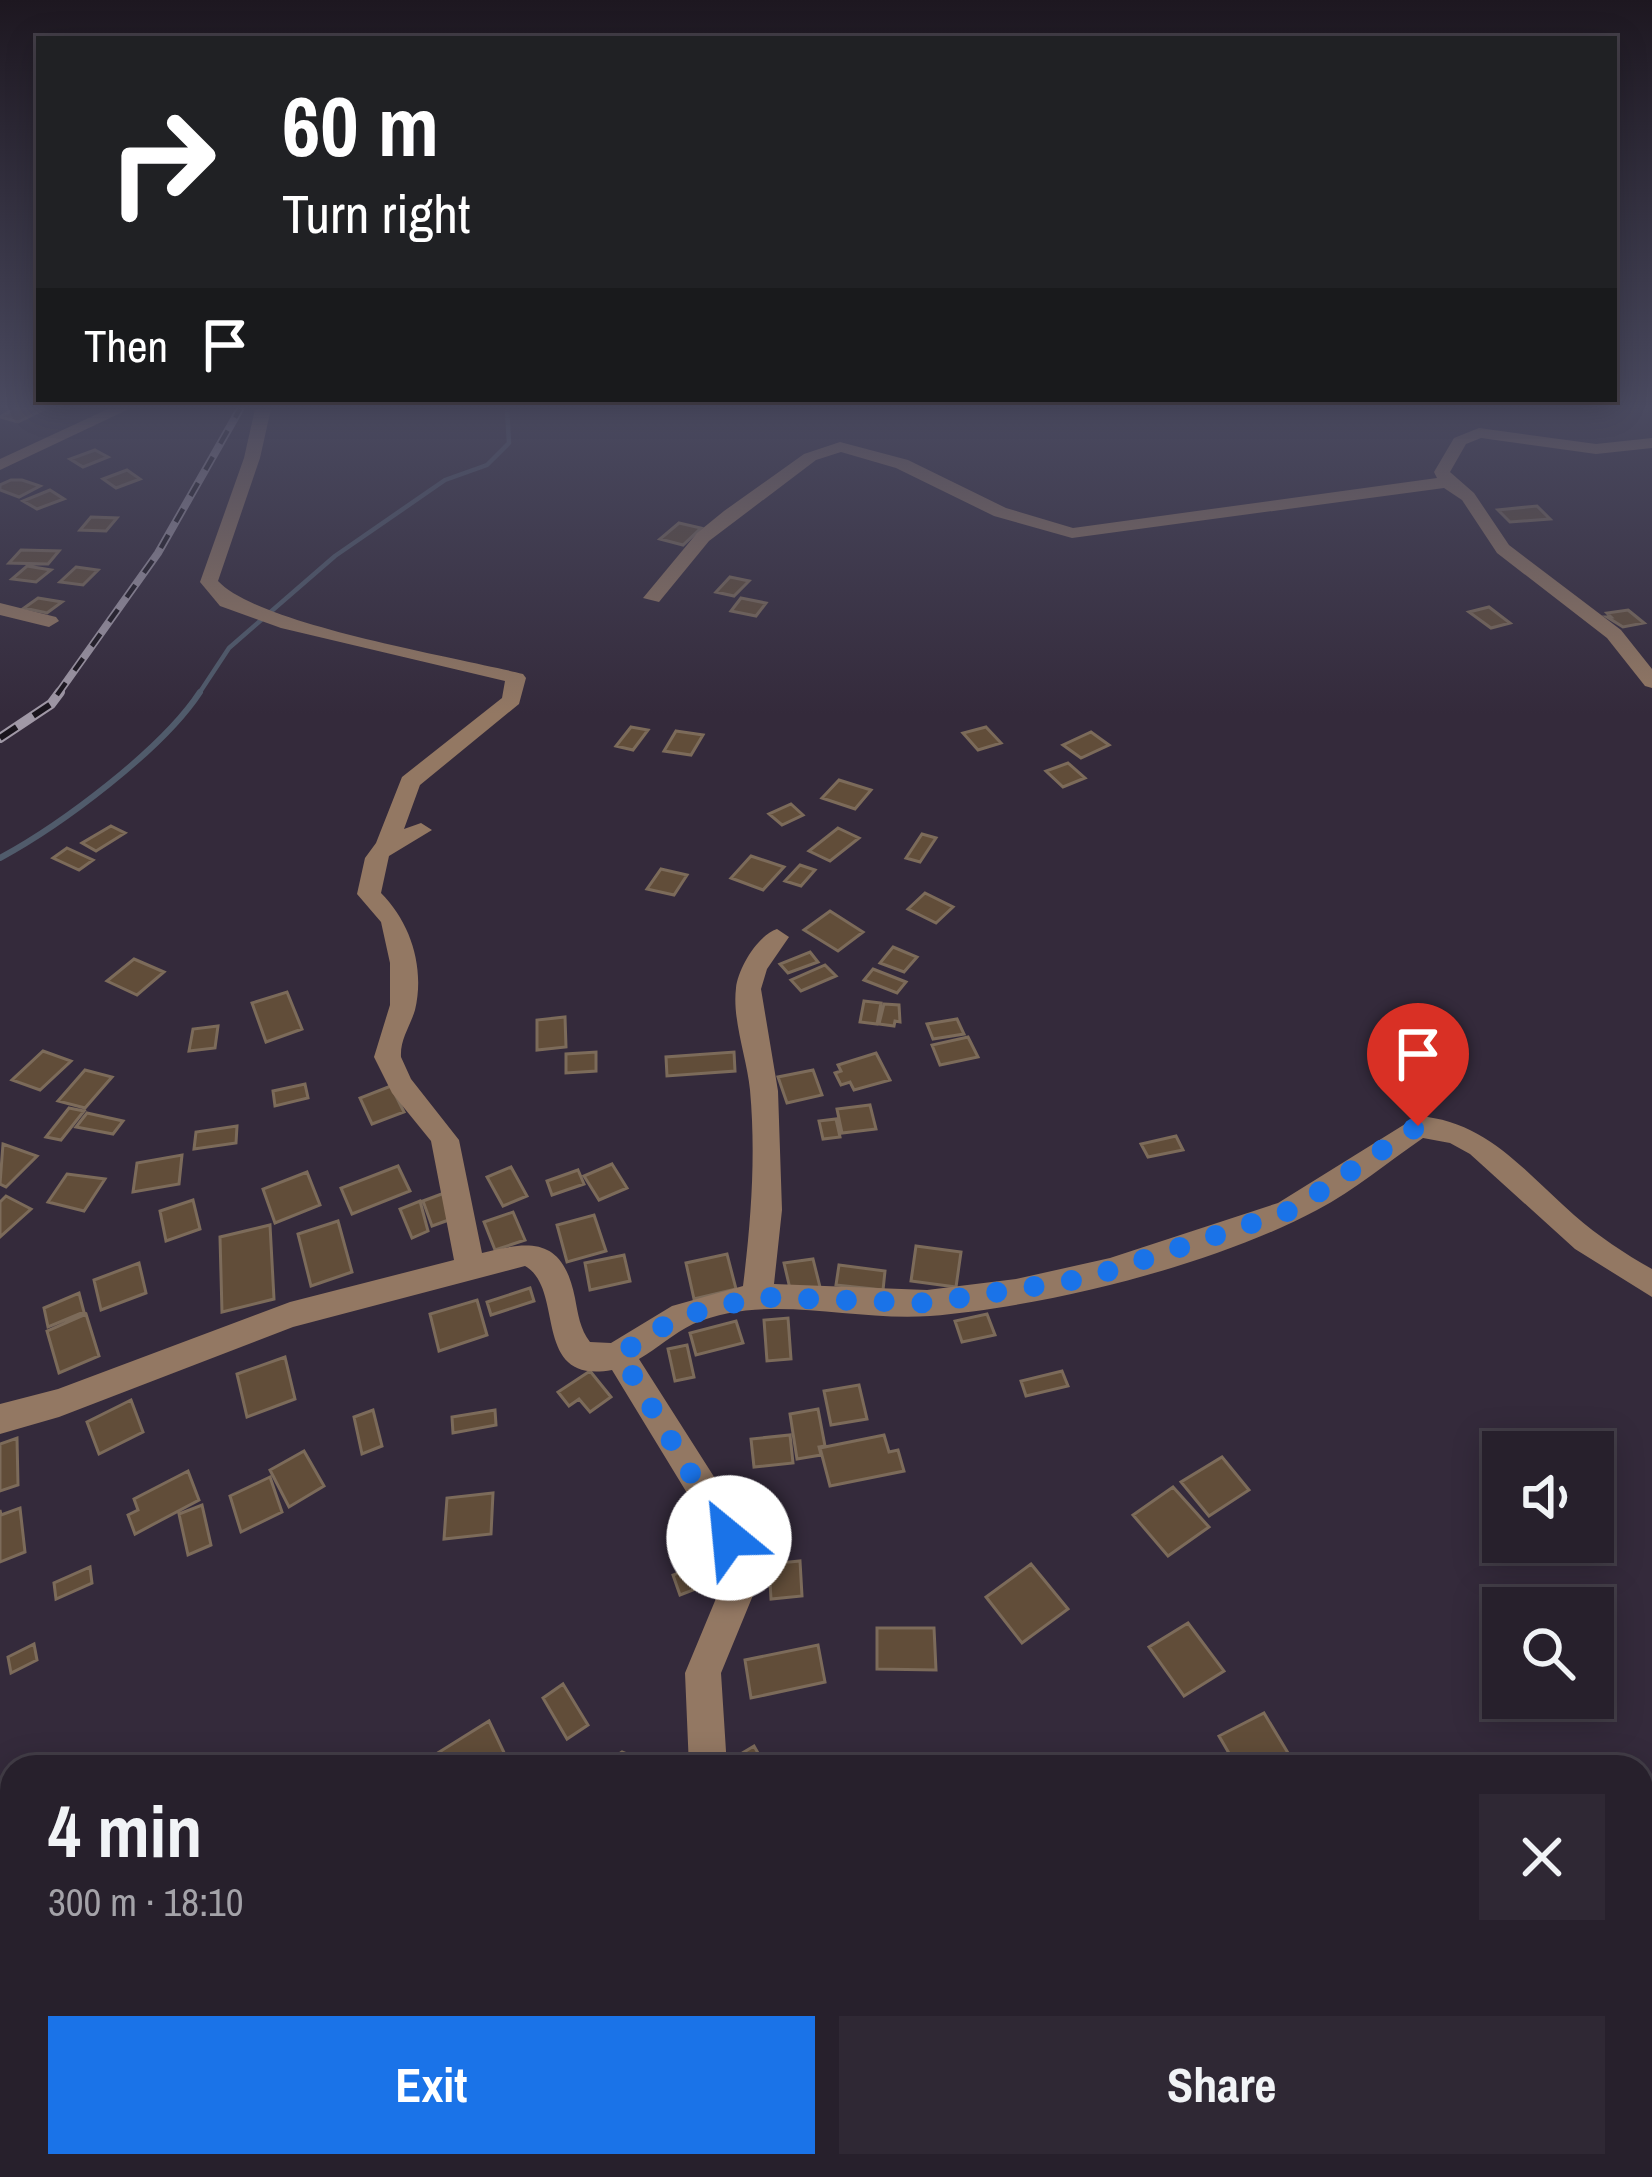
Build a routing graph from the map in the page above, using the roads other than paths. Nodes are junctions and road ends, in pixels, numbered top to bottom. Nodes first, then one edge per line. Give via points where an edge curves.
1 (230, 511) edge
2 (736, 511) edge
3 (997, 511) edge
4 (1237, 511) edge
5 (1477, 511) edge
6 (652, 598) dead end
7 (0, 609) edge
8 (49, 620) dead end
9 (1652, 682) edge
10 (421, 830) dead end
11 (387, 843) junction
12 (777, 937) dead end
13 (471, 1270) junction
14 (1652, 1283) edge
15 (757, 1297) junction
16 (620, 1354) junction
17 (0, 1419) edge
18 (707, 1755) edge

1 - 11 street via 209,582 226,602 289,625 516,678 512,700 410,782
2 - 6 street
3 - 4 street via 1072,533
5 - 9 street via 1503,550 1614,634
7 - 8 street
10 - 11 street
11 - 13 street via 372,864 369,894 393,921 402,985 403,1009 386,1044 389,1064 445,1139
12 - 15 street via 748,988 764,1091 767,1210
13 - 16 street via 536,1256 556,1278 580,1354
13 - 17 street via 290,1315
14 - 15 street via 1436,1125 1418,1126 1292,1210 1088,1278 927,1303
15 - 16 street via 678,1317
16 - 18 street via 745,1570 704,1673

